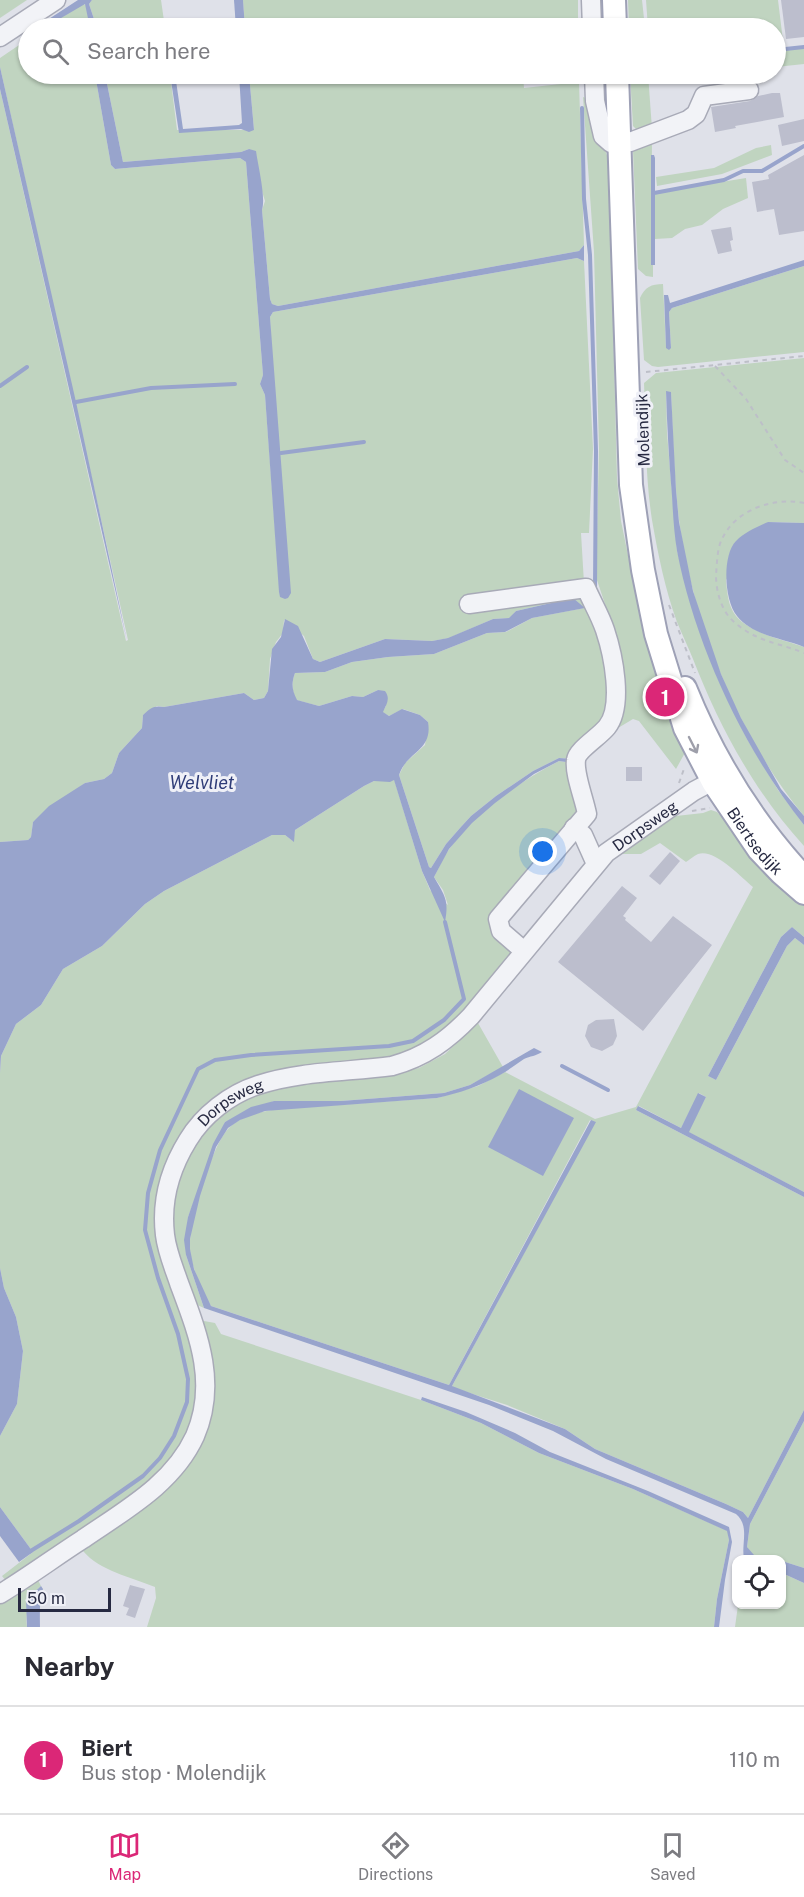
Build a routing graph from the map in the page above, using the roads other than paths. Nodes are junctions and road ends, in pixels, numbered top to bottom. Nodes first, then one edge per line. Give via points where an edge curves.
1 (56, 0) edge
2 (591, 0) edge
3 (614, 0) edge
4 (29, 18) edge
5 (592, 18) edge
6 (615, 18) edge
7 (18, 25) edge
8 (0, 37) edge
9 (594, 84) edge
10 (617, 84) edge
11 (749, 90) dead end
12 (619, 143) junction
13 (469, 604) dead end
14 (720, 778) junction
15 (574, 828) junction
16 (596, 864) junction
17 (804, 878) edge
18 (804, 893) edge
19 (524, 951) junction
20 (0, 1594) edge

1 - 4 street
2 - 5 street
3 - 6 main road
7 - 8 street
9 - 12 street via 603,136 611,143
10 - 12 main road, Molendijk
11 - 12 street via 704,96 696,114 688,120
12 - 14 main road, Molendijk via 631,485 643,570
13 - 15 street via 586,588 605,630 613,662 615,714 596,739 577,754 575,763 587,814
14 - 16 street, Dorpsweg via 659,815
14 - 17 main road, Biertsedijk
14 - 18 main road, Biertsedijk via 759,850
15 - 16 street via 583,835
15 - 19 street via 498,919 501,931
16 - 19 street, Dorpsweg
19 - 20 street, Dorpsweg via 471,1016 424,1054 392,1066 274,1080 255,1086 227,1100 196,1129 173,1170 165,1221 168,1252 204,1362 205,1403 194,1437 186,1454 162,1482

